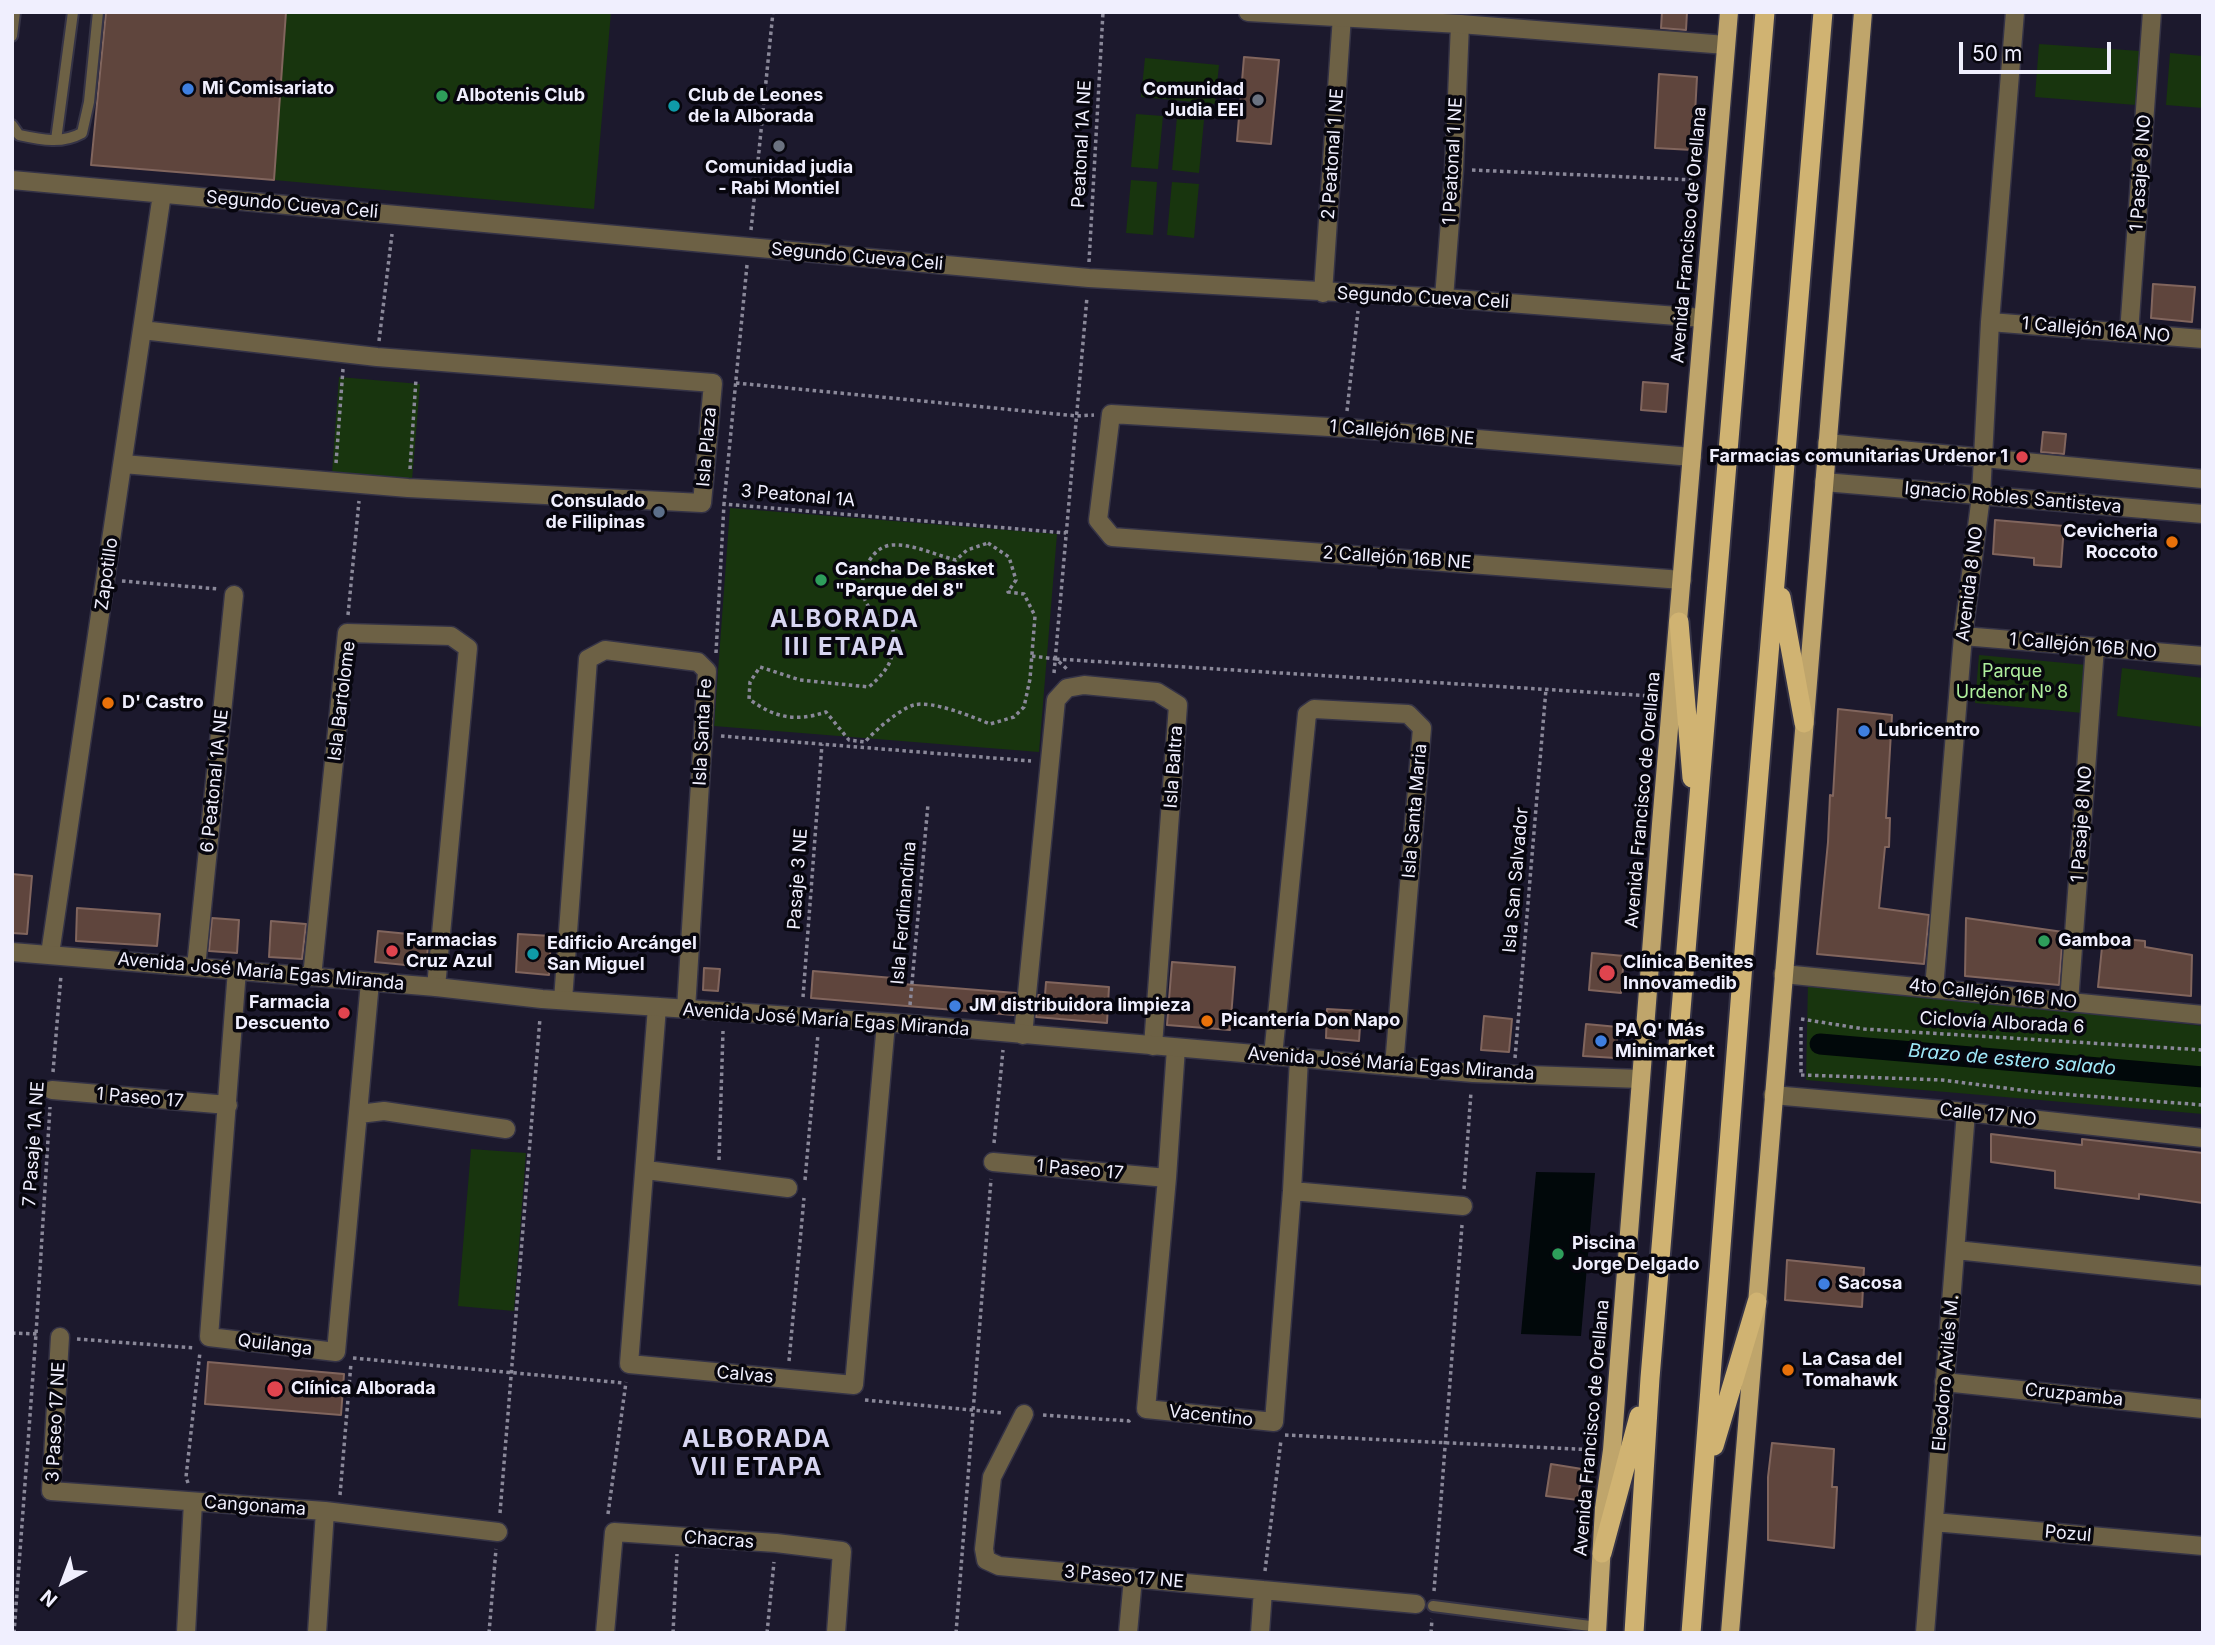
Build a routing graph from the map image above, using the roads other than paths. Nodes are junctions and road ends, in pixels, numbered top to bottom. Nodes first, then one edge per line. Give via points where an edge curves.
1 (15, 12) edge
2 (73, 12) edge
3 (98, 12) edge
4 (1248, 12) edge
5 (1729, 12) edge
6 (1765, 12) edge
7 (1823, 12) edge
8 (1863, 12) edge
9 (2015, 12) edge
10 (2152, 12) edge
11 (1342, 16) junction
12 (1460, 24) junction
13 (12, 36) edge
14 (1726, 46) junction
15 (12, 125) edge
16 (56, 140) junction
17 (12, 180) edge
18 (162, 194) junction
19 (1323, 293) junction
20 (1444, 298) junction
21 (1703, 318) junction
22 (1990, 322) junction
23 (142, 330) junction
24 (2129, 333) junction
25 (2203, 339) edge
26 (1827, 443) junction
27 (1692, 457) junction
28 (1982, 457) junction
29 (123, 464) junction
30 (2203, 479) edge
31 (1824, 482) junction
32 (1981, 496) junction
33 (2203, 513) edge
34 (1112, 537) joint
35 (1776, 572) junction
36 (1682, 580) junction
37 (234, 595) road end
38 (1679, 622) junction
39 (1964, 636) junction
40 (2095, 647) junction
41 (2203, 656) edge
42 (1804, 723) junction
43 (1696, 836) junction
44 (12, 952) edge
45 (56, 955) junction
46 (196, 967) junction
47 (237, 970) junction
48 (1783, 974) junction
49 (312, 977) junction
50 (370, 982) junction
51 (436, 987) junction
52 (1934, 989) junction
53 (563, 1000) junction
54 (2069, 1002) junction
55 (657, 1007) junction
56 (686, 1009) junction
57 (2203, 1015) edge
58 (886, 1023) junction
59 (1023, 1035) junction
60 (1153, 1046) junction
61 (1177, 1048) junction
62 (1273, 1056) junction
63 (1299, 1058) junction
64 (1394, 1066) junction
65 (1641, 1079) junction
66 (52, 1090) road end
67 (1773, 1095) junction
68 (228, 1105) junction
69 (1966, 1112) junction
70 (359, 1114) junction
71 (506, 1129) dead end
72 (2203, 1138) edge
73 (993, 1162) road end
74 (646, 1170) junction
75 (1167, 1178) junction
76 (788, 1188) dead end
77 (1292, 1191) junction
78 (1463, 1206) road end
79 (1956, 1250) junction
80 (2203, 1276) edge
81 (1757, 1302) junction
82 (60, 1338) road end
83 (1650, 1378) junction
84 (1944, 1382) junction
85 (2203, 1409) edge
86 (1024, 1414) road end
87 (1703, 1484) junction
88 (193, 1502) junction
89 (332, 1512) junction
90 (1934, 1522) junction
91 (498, 1532) road end
92 (2203, 1546) edge
93 (1602, 1553) junction
94 (1133, 1578) junction
95 (1263, 1590) junction
96 (1425, 1605) joint
97 (1598, 1630) edge
98 (186, 1633) edge
99 (317, 1633) edge
100 (605, 1633) edge
101 (836, 1633) edge
102 (1128, 1633) edge
103 (1260, 1633) edge
104 (1634, 1633) edge
105 (1691, 1633) edge
106 (1730, 1633) edge
107 (1925, 1633) edge

1 - 13 lane
2 - 16 lane
3 - 16 lane via 87,122 82,133 69,141
4 - 11 street
5 - 14 main road, Avenida Francisco de Orellana
6 - 43 highway
7 - 35 highway
8 - 26 main road
9 - 22 street, Avenida 8 NO
10 - 24 street, 1 Pasaje 8 NO
11 - 12 street
11 - 19 street, 2 Peatonal 1 NE
12 - 14 street
12 - 20 street, 1 Peatonal 1 NE
14 - 21 main road, Avenida Francisco de Orellana
15 - 16 lane via 19,135
17 - 18 street, Segundo Cueva Celi
18 - 19 street, Segundo Cueva Celi via 749,256
18 - 23 street, Zapotillo
19 - 20 street, Segundo Cueva Celi
20 - 21 street, Segundo Cueva Celi
21 - 27 main road, Avenida Francisco de Orellana
22 - 24 street, 1 Callejón 16A NO
22 - 28 street, Avenida 8 NO
23 - 29 street, Zapotillo
23 - 29 street, Isla Plaza via 377,357 713,383 702,503 361,485
24 - 25 street, 1 Callejón 16A NO
26 - 28 street, Ignacio Robles Santisteva
26 - 31 main road
27 - 34 street, 1 Callejón 16B NE via 1111,414 1098,520
27 - 36 main road, Avenida Francisco de Orellana
28 - 30 street, Ignacio Robles Santisteva
28 - 32 street, Avenida 8 NO
29 - 45 street, Zapotillo
31 - 32 street, Ignacio Robles Santisteva
31 - 42 main road
32 - 33 street, Ignacio Robles Santisteva
32 - 39 street, Avenida 8 NO
34 - 36 street, 2 Callejón 16B NE
35 - 42 highway
35 - 87 highway
36 - 38 main road, Avenida Francisco de Orellana
37 - 46 street, 6 Peatonal 1A NE
38 - 43 highway
38 - 65 main road, Avenida Francisco de Orellana
39 - 40 street, 1 Callejón 16B NO
39 - 52 street, Avenida 8 NO
40 - 41 street, 1 Callejón 16B NO
40 - 54 street, 1 Pasaje 8 NO
42 - 48 main road
43 - 83 highway
44 - 45 street, Avenida José María Egas Miranda
45 - 46 street, Avenida José María Egas Miranda
46 - 47 street, Avenida José María Egas Miranda
47 - 49 street, Avenida José María Egas Miranda
47 - 68 street, Quilanga
48 - 52 street, 4to Callejón 16B NO
48 - 67 main road
49 - 50 street, Avenida José María Egas Miranda
49 - 51 street, Isla Bartolome via 347,634 451,636 468,648
50 - 51 street, Avenida José María Egas Miranda
50 - 70 street, Quilanga
51 - 53 street, Avenida José María Egas Miranda
52 - 54 street, 4to Callejón 16B NO
53 - 55 street, Avenida José María Egas Miranda
53 - 56 street, Isla Santa Fe via 588,659 605,650 698,662 707,671
54 - 57 street, 4to Callejón 16B NO
55 - 56 street, Avenida José María Egas Miranda
55 - 74 street, Calvas
56 - 58 street, Avenida José María Egas Miranda
58 - 59 street, Avenida José María Egas Miranda
58 - 74 street, Calvas via 854,1385 629,1364
59 - 60 street, Avenida José María Egas Miranda
59 - 60 street, Isla Baltra via 1056,700 1068,688 1084,685 1157,692 1178,705
60 - 61 street, Avenida José María Egas Miranda
61 - 62 street, Avenida José María Egas Miranda
61 - 75 street, Vacentino
62 - 63 street, Avenida José María Egas Miranda
62 - 64 street, Isla Santa Maria via 1307,714 1314,709 1408,714 1422,728
63 - 64 street, Avenida José María Egas Miranda
63 - 77 street, Vacentino
64 - 65 street, Avenida José María Egas Miranda
65 - 93 main road, Avenida Francisco de Orellana
66 - 68 street, 1 Paseo 17
67 - 69 street, Calle 17 NO
67 - 81 main road
68 - 70 street, Quilanga via 209,1337 336,1352
69 - 72 street, Calle 17 NO
69 - 79 street, Eleodoro Avilés M.
70 - 71 street via 384,1111
73 - 75 street, 1 Paseo 17
74 - 76 street
75 - 77 street, Vacentino via 1146,1409 1274,1422
77 - 78 street
79 - 80 street
79 - 84 street, Eleodoro Avilés M.
81 - 87 highway
81 - 106 main road
82 - 88 street, 3 Paseo 17 NE via 51,1491
83 - 93 highway
83 - 104 highway
84 - 85 street, Cruzpamba
84 - 90 street, Eleodoro Avilés M.
86 - 94 street, 3 Paseo 17 NE via 992,1478 986,1560 999,1566
87 - 105 highway
88 - 89 street, Cangonama
88 - 98 street, Cangonama
89 - 91 street
89 - 99 street, Cangonama
90 - 92 street, Pozul
90 - 107 street, Eleodoro Avilés M.
93 - 97 main road, Avenida Francisco de Orellana
94 - 95 street, 3 Paseo 17 NE
94 - 102 street
95 - 96 street, 3 Paseo 17 NE
95 - 103 street
96 - 97 lane, 3 Paseo 17 NE
100 - 101 street, Chacras via 614,1532 842,1551

